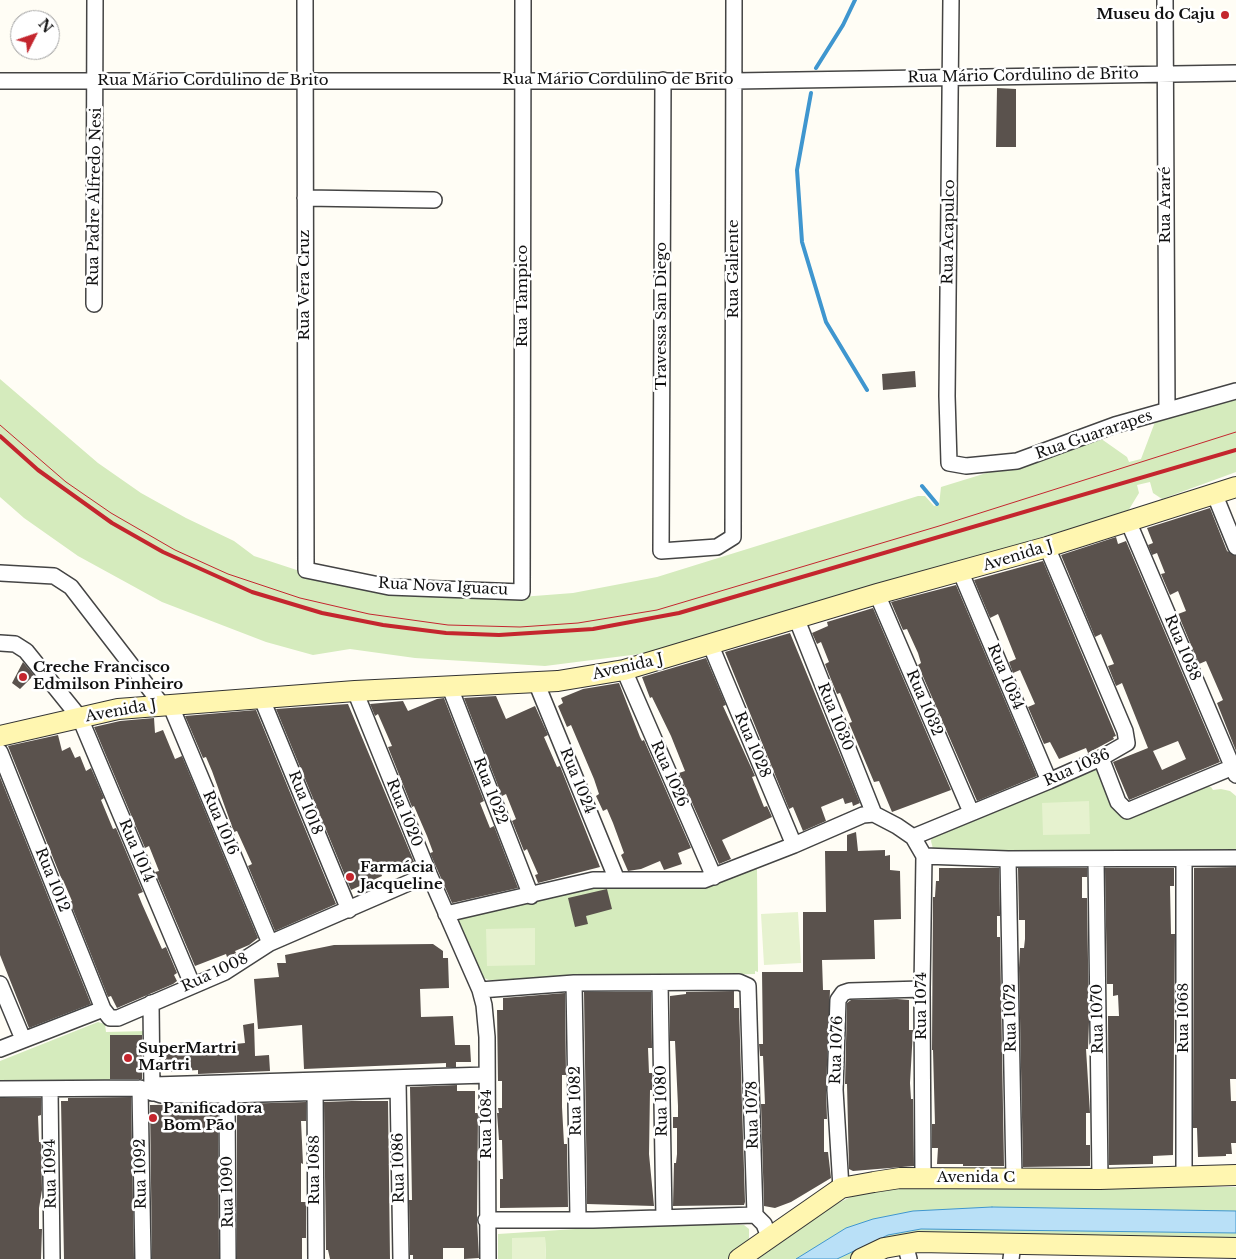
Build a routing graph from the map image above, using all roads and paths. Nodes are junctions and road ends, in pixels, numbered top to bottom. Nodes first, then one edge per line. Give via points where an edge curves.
1 (95, 0) edge
2 (305, 0) edge
3 (523, 0) edge
4 (734, 0) edge
5 (950, 0) edge
6 (1165, 0) edge
7 (1166, 74) junction
8 (1236, 74) edge
9 (951, 77) junction
10 (305, 80) junction
11 (523, 80) junction
12 (663, 80) junction
13 (0, 81) edge
14 (96, 81) junction
15 (735, 81) junction
16 (305, 198) junction
17 (434, 200) dead end
18 (94, 304) dead end
19 (1236, 391) edge
20 (1167, 410) junction
21 (949, 463) joint
22 (1236, 488) edge
23 (1214, 494) junction
24 (1128, 521) junction
25 (733, 537) joint
26 (1236, 546) edge
27 (1047, 548) junction
28 (306, 570) joint
29 (961, 572) junction
30 (0, 573) edge
31 (522, 592) joint
32 (877, 594) junction
33 (797, 620) junction
34 (0, 643) edge
35 (711, 646) junction
36 (624, 670) junction
37 (536, 682) junction
38 (449, 685) junction
39 (355, 691) junction
40 (261, 697) junction
41 (166, 704) junction
42 (80, 718) junction
43 (0, 736) edge
44 (0, 752) edge
45 (1101, 758) junction
46 (1235, 771) edge
47 (1049, 782) junction
48 (971, 812) junction
49 (874, 814) junction
50 (913, 837) junction
51 (794, 845) junction
52 (924, 856) junction
53 (1236, 858) edge
54 (1008, 859) junction
55 (1096, 859) junction
56 (1184, 859) junction
57 (429, 874) junction
58 (714, 877) junction
59 (617, 880) junction
60 (531, 896) junction
61 (349, 910) junction
62 (446, 914) junction
63 (270, 943) junction
64 (574, 983) junction
65 (660, 983) junction
66 (0, 984) edge
67 (192, 984) junction
68 (922, 989) junction
69 (480, 990) junction
70 (152, 1003) junction
71 (103, 1009) junction
72 (23, 1039) junction
73 (0, 1049) edge
74 (487, 1075) junction
75 (398, 1083) junction
76 (315, 1086) junction
77 (0, 1089) edge
78 (50, 1089) junction
79 (148, 1089) junction
80 (227, 1095) junction
81 (1236, 1175) edge
82 (1184, 1177) junction
83 (1014, 1178) junction
84 (923, 1179) junction
85 (1100, 1179) junction
86 (841, 1188) junction
87 (755, 1215) junction
88 (578, 1218) junction
89 (664, 1218) junction
90 (486, 1220) junction
91 (769, 1237) junction
92 (1236, 1248) edge
93 (1012, 1251) edge
94 (907, 1252) edge
95 (1210, 1253) edge
96 (52, 1259) edge
97 (143, 1259) edge
98 (228, 1259) edge
99 (316, 1259) edge
100 (401, 1259) edge
101 (488, 1259) edge
102 (739, 1259) edge
103 (861, 1259) edge

1 - 14 street, Rua Padre Alfredo Nesi
2 - 10 street, Rua Vera Cruz
3 - 11 street, Rua Tampico
4 - 15 street, Rua Galiente
5 - 9 street, Rua Acapulco
6 - 7 street, Rua Araré
7 - 8 street, Rua Mário Cordulino de Brito
7 - 9 street, Rua Mário Cordulino de Brito
7 - 20 street, Rua Araré
9 - 15 street, Rua Mário Cordulino de Brito
9 - 21 street, Rua Acapulco
10 - 11 street, Rua Mário Cordulino de Brito
10 - 14 street, Rua Mário Cordulino de Brito
10 - 16 street, Rua Vera Cruz
11 - 12 street, Rua Mário Cordulino de Brito
11 - 31 street, Rua Tampico
12 - 15 street, Rua Mário Cordulino de Brito
12 - 25 street, Travessa San Diego via 661,551 717,548
13 - 14 street, Rua Mário Cordulino de Brito
14 - 18 street, Rua Padre Alfredo Nesi
15 - 25 street, Rua Galiente
16 - 17 street
16 - 28 street, Rua Vera Cruz
19 - 20 street, Rua Guararapes
20 - 21 street, Rua Guararapes via 1115,425 1017,461 966,466
22 - 23 street, Avenida J
23 - 24 street, Avenida J
23 - 26 street
24 - 27 street, Avenida J
24 - 46 street, Rua 1038
27 - 29 street, Avenida J
27 - 45 street, Rua 1036 via 1127,737 1123,747
28 - 31 street, Rua Nova Iguacu via 390,587
29 - 32 street, Avenida J
29 - 47 street, Rua 1034
30 - 41 street, Rua 1016 via 54,576 71,587
32 - 33 street, Avenida J
32 - 48 street, Rua 1032
33 - 35 street, Avenida J
33 - 49 street, Rua 1030
34 - 42 street, Rua 1014 via 15,644 26,651
35 - 36 street, Avenida J
35 - 51 street, Rua 1028
36 - 37 street, Avenida J
36 - 58 street, Rua 1026
37 - 38 street, Avenida J
37 - 59 street, Rua 1024
38 - 39 street, Avenida J
38 - 60 street, Rua 1022
39 - 40 street, Avenida J
39 - 57 street, Rua 1020
40 - 41 street, Avenida J
40 - 61 street, Rua 1018
41 - 42 street, Avenida J via 118,709
41 - 63 street, Rua 1016
42 - 43 street, Avenida J
42 - 67 street, Rua 1014
44 - 71 street, Rua 1012
45 - 46 street via 1118,802 1127,811
45 - 47 street, Rua 1036
47 - 48 street, Rua 1036
48 - 50 street, Rua 1036
49 - 50 street
49 - 51 street via 863,815
50 - 52 street
51 - 58 street
52 - 54 street
52 - 68 street, Rua 1074
53 - 56 street
54 - 55 street
54 - 83 street, Rua 1072
55 - 56 street
55 - 85 street, Rua 1070
56 - 82 street, Rua 1068
57 - 61 street, Rua 1008
57 - 62 street, Rua 1020
58 - 59 street via 704,880
59 - 60 street via 592,880
60 - 62 street
61 - 63 street, Rua 1008
62 - 69 street, Rua 1020
63 - 67 street, Rua 1008 via 225,972
64 - 65 street
64 - 69 street
64 - 88 street, Rua 1082
65 - 87 street, Rua 1078 via 739,982 750,989
65 - 89 street, Rua 1080
66 - 72 street
67 - 70 street, Rua 1008
68 - 84 street, Rua 1074
68 - 86 street, Rua 1076 via 849,991 838,1000 835,1090
69 - 74 street, Rua 1084 via 484,1005
70 - 71 street, Rua 1008 via 115,1019
70 - 79 street, Rua 1092
71 - 72 street
72 - 73 street
74 - 75 street
74 - 90 street, Rua 1084
75 - 76 street
75 - 100 street, Rua 1086
76 - 79 street
76 - 80 street
76 - 99 street, Rua 1088
77 - 78 street
78 - 79 street
78 - 96 street, Rua 1094
79 - 80 street via 161,1095
79 - 97 street, Rua 1092
80 - 98 street, Rua 1090
81 - 82 street, Avenida C
82 - 85 street, Avenida C
83 - 84 street, Avenida C
83 - 85 street, Avenida C
84 - 86 street, Avenida C via 900,1178
86 - 91 street, Avenida C
87 - 89 street
87 - 91 street via 764,1224
88 - 89 street
88 - 90 street
90 - 101 street, Rua 1084
91 - 102 street, Avenida C
92 - 95 street
93 - 94 street via 924,1242
93 - 95 street
94 - 103 street via 884,1248

